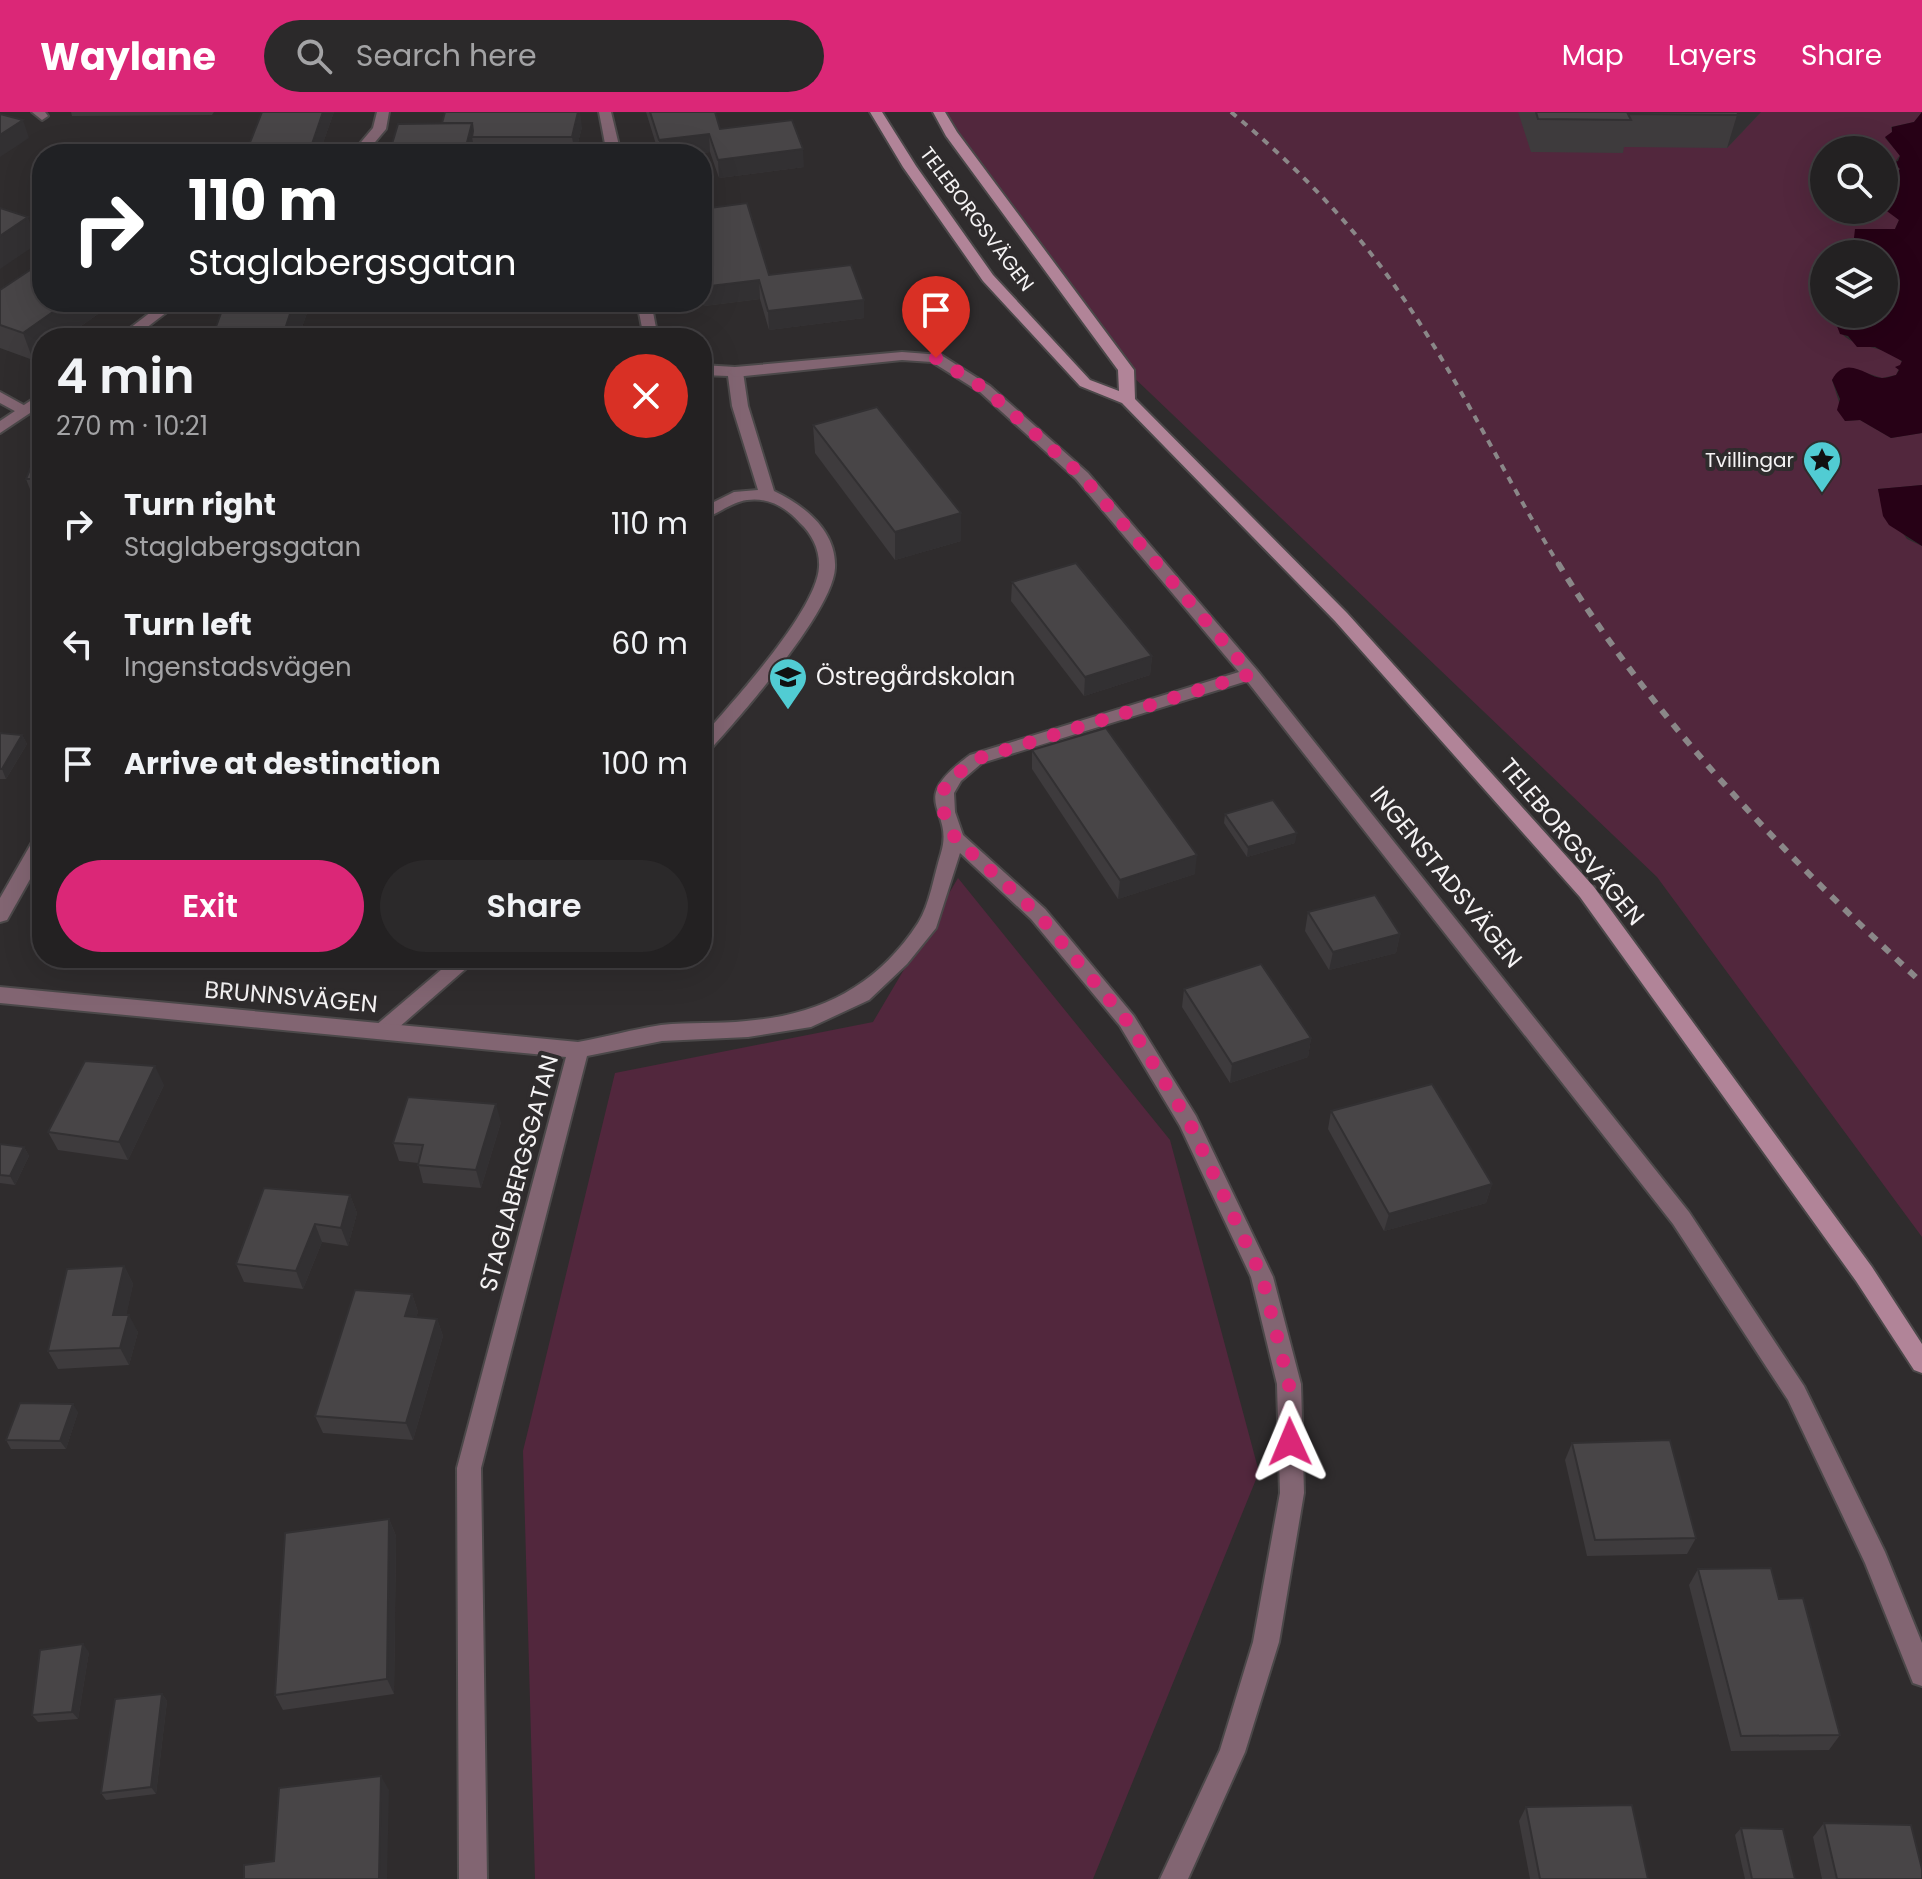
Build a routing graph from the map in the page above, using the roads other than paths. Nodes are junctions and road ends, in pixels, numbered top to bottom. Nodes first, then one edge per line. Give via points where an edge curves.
1 (383, 112) edge
2 (605, 112) edge
3 (876, 112) edge
4 (939, 112) edge
5 (366, 144) edge
6 (612, 144) edge
7 (159, 312) edge
8 (138, 328) edge
9 (712, 371) edge
10 (735, 372) junction
11 (0, 397) edge
12 (1127, 400) junction
13 (32, 405) edge
14 (24, 411) junction
15 (0, 428) edge
16 (767, 494) junction
17 (712, 509) edge
18 (1251, 674) junction
19 (712, 736) edge
20 (955, 838) junction
21 (32, 859) edge
22 (0, 915) edge
23 (456, 968) edge
24 (0, 995) edge
25 (382, 1031) junction
26 (578, 1050) junction
27 (1922, 1363) edge
28 (1922, 1674) edge
29 (473, 1879) edge
30 (1174, 1879) edge

1 - 5 street via 379,129
2 - 6 street
3 - 12 main road, TELEBORGSVÄGEN via 988,278 1085,383
4 - 12 main road, TELEBORGSVÄGEN via 1126,370
7 - 8 street
9 - 10 street, INGENSTADSVÄGEN
10 - 16 street
10 - 18 street, INGENSTADSVÄGEN via 902,356 936,358 958,369 1082,476
11 - 14 street
12 - 27 main road, TELEBORGSVÄGEN via 1341,617 1587,892 1864,1274
13 - 14 street
14 - 15 street
16 - 17 street via 740,495
16 - 19 street via 789,502 811,523 827,551 825,582 780,657
18 - 20 street via 976,759 945,784 941,806
18 - 28 street, INGENSTADSVÄGEN via 1681,1218 1796,1393 1876,1560
20 - 26 street, STAGLABERGSGATAN via 929,923 862,995 811,1019 748,1029 662,1033
20 - 30 street via 1038,914 1127,1021 1151,1059 1189,1122 1262,1277 1289,1384 1292,1493 1266,1642 1232,1752
21 - 22 street
23 - 25 street
24 - 25 street, BRUNNSVÄGEN
25 - 26 street, BRUNNSVÄGEN
26 - 29 street, STAGLABERGSGATAN via 469,1468

